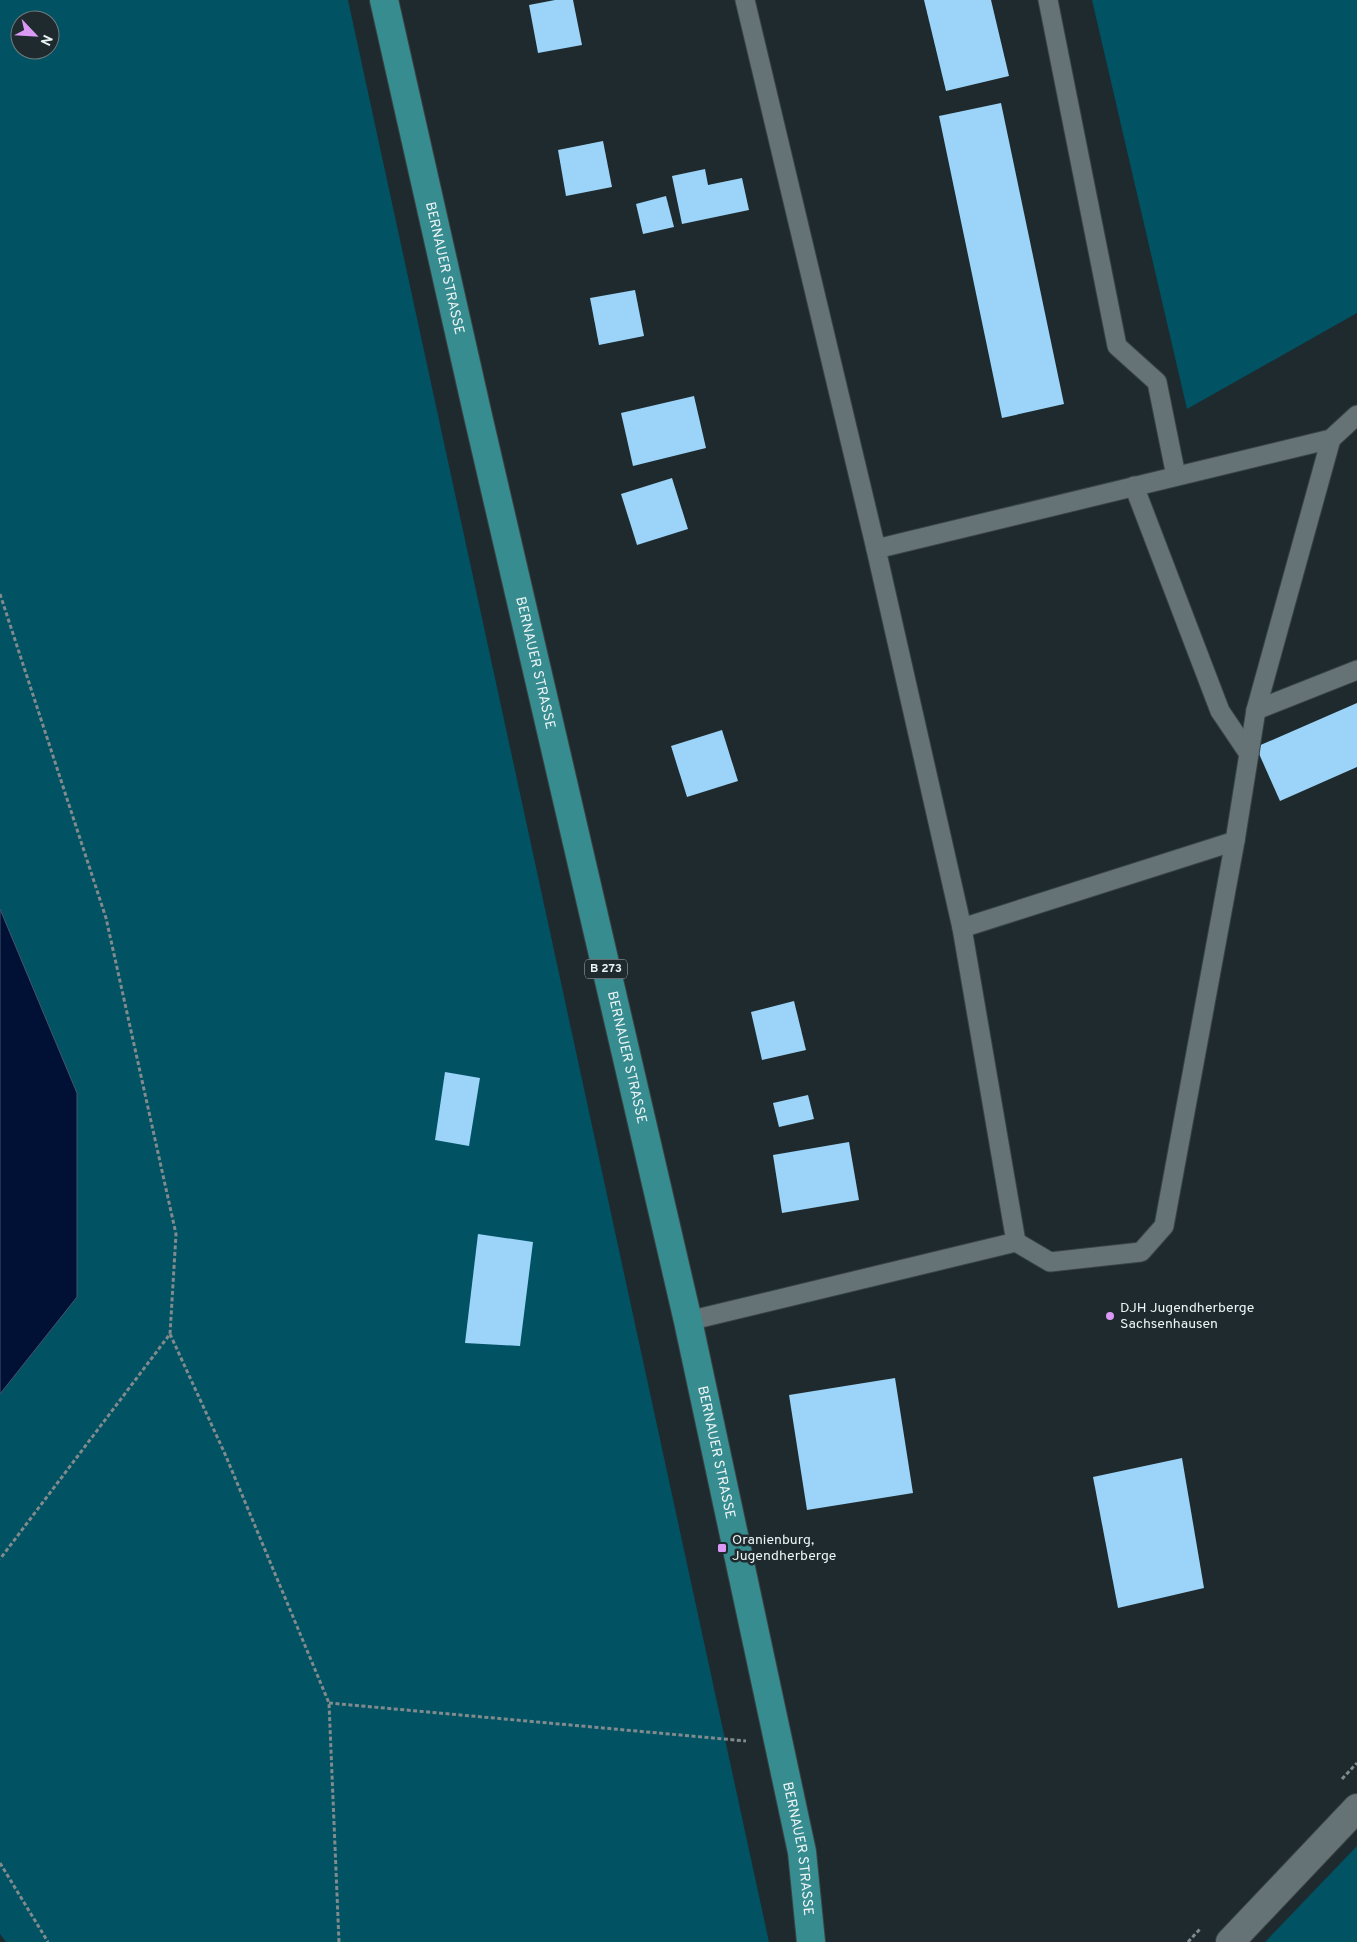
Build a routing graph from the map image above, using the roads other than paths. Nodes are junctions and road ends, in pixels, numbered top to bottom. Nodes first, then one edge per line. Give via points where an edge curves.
1 (384, 0) edge
2 (746, 0) edge
3 (1048, 0) edge
4 (1357, 415) edge
5 (1331, 439) junction
6 (1176, 476) junction
7 (1134, 486) junction
8 (876, 549) junction
9 (1357, 670) edge
10 (1256, 710) junction
11 (1249, 754) junction
12 (1235, 841) junction
13 (962, 928) junction
14 (1016, 1242) junction
15 (688, 1321) junction
16 (1357, 1808) edge
17 (811, 1942) edge
18 (1230, 1942) edge

1 - 15 main road, BERNAUER STRASSE / B 273
2 - 8 lane
3 - 6 lane via 1117,346 1157,382
4 - 5 lane
5 - 6 lane
5 - 10 lane
6 - 7 lane
7 - 8 lane
7 - 11 lane via 1220,711
8 - 13 lane
9 - 10 lane
10 - 11 lane
11 - 12 lane
12 - 13 lane
12 - 14 lane via 1164,1226 1141,1252 1050,1262
13 - 14 lane
14 - 15 lane
15 - 17 main road, BERNAUER STRASSE / B 273 via 802,1852
16 - 18 street

